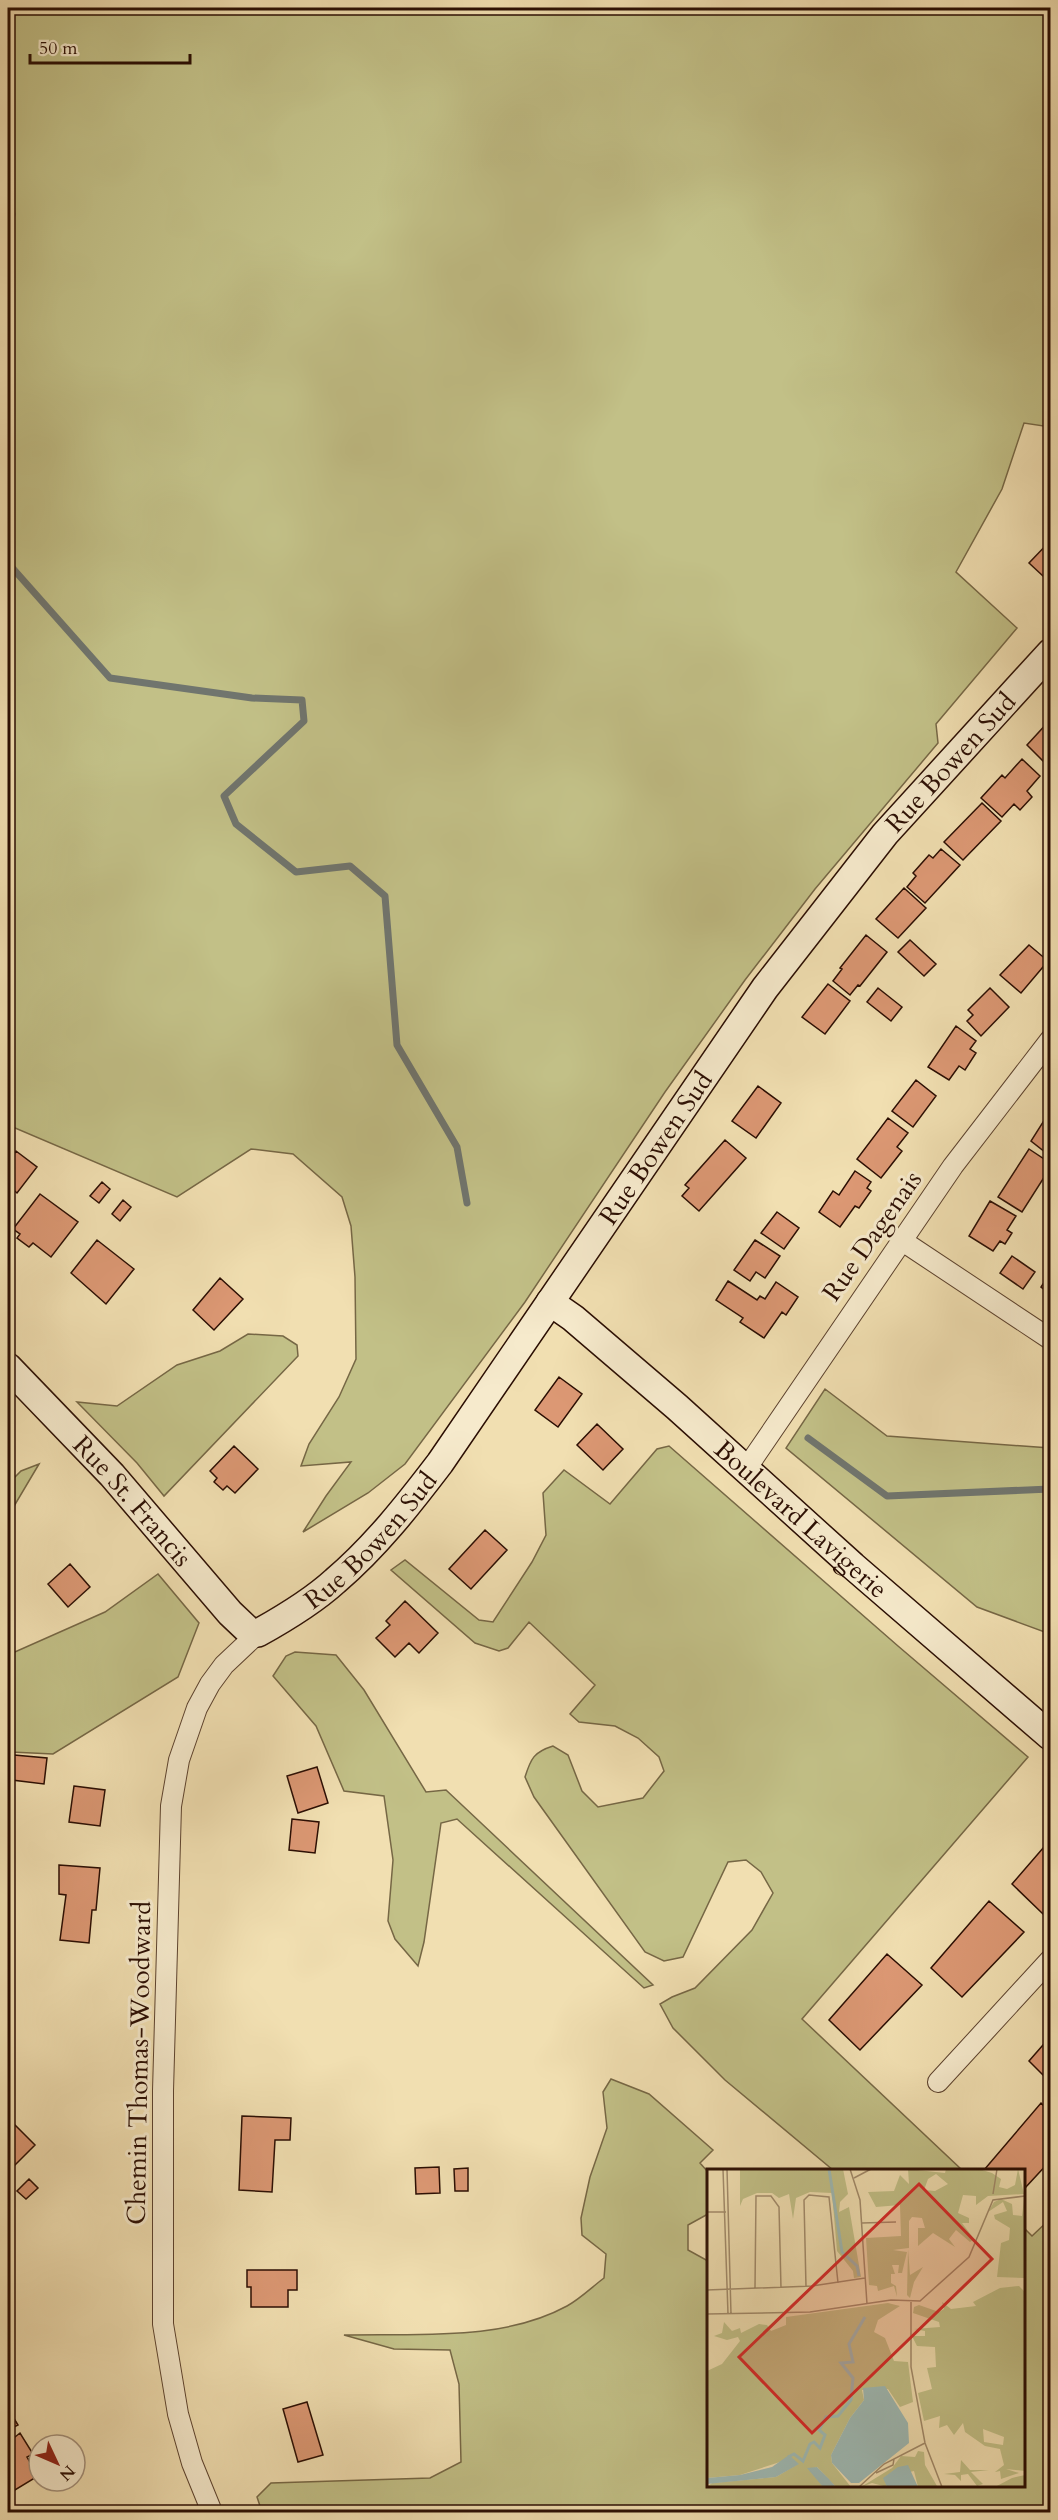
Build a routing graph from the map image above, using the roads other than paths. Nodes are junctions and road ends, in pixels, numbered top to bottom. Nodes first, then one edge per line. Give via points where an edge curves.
1 (1050, 653) edge
2 (1050, 1040) edge
3 (901, 1240) junction
4 (550, 1302) junction
5 (1050, 1339) edge
6 (8, 1367) edge
7 (746, 1469) junction
8 (258, 1633) junction
9 (1050, 1736) edge
10 (1050, 1960) edge
11 (938, 2082) dead end
12 (212, 2512) edge

1 - 4 street, Rue Bowen Sud via 885,834 825,908 765,987
2 - 3 street, Rue Dagenais
3 - 5 street
3 - 7 street, Rue Dagenais
4 - 7 street, Boulevard Lavigerie
4 - 8 street, Rue Bowen Sud via 409,1504 335,1581
6 - 8 street, Rue St. Francis via 112,1475 230,1613 249,1631
7 - 9 street, Boulevard Lavigerie
8 - 12 street, Chemin Thomas-Woodward via 224,1665 197,1708 179,1760 171,1806 163,2091 164,2324 178,2414
10 - 11 street

